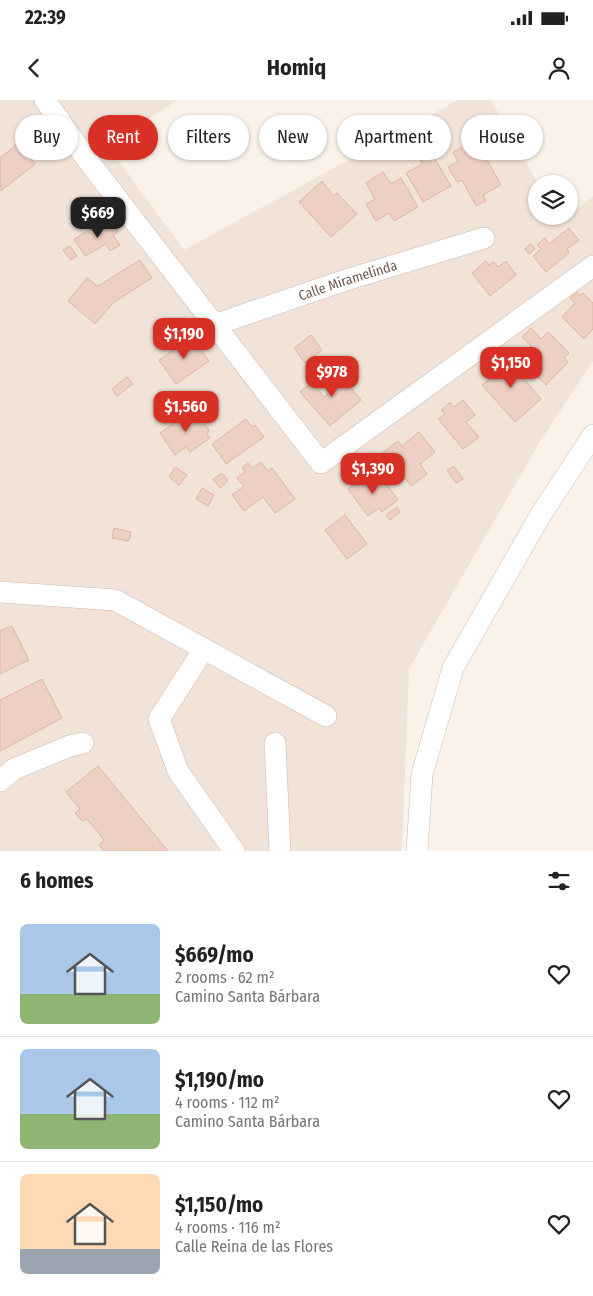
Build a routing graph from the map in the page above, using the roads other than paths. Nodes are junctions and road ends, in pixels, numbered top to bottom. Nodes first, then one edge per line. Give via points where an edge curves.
1 (45, 100) edge
2 (484, 238) dead end
3 (593, 266) edge
4 (214, 325) junction
5 (593, 435) edge
6 (0, 592) edge
7 (204, 649) junction
8 (326, 716) dead end
9 (83, 743) dead end
10 (274, 743) dead end
11 (0, 781) edge
12 (234, 851) edge
13 (280, 851) edge
14 (416, 851) edge

1 - 4 street
2 - 4 street, Calle Miramelinda
3 - 4 street via 321,463
5 - 14 street via 540,516 453,668 422,774
6 - 7 street via 115,600
7 - 8 street
7 - 12 street via 159,719 178,771
9 - 11 street via 14,769
10 - 13 street

